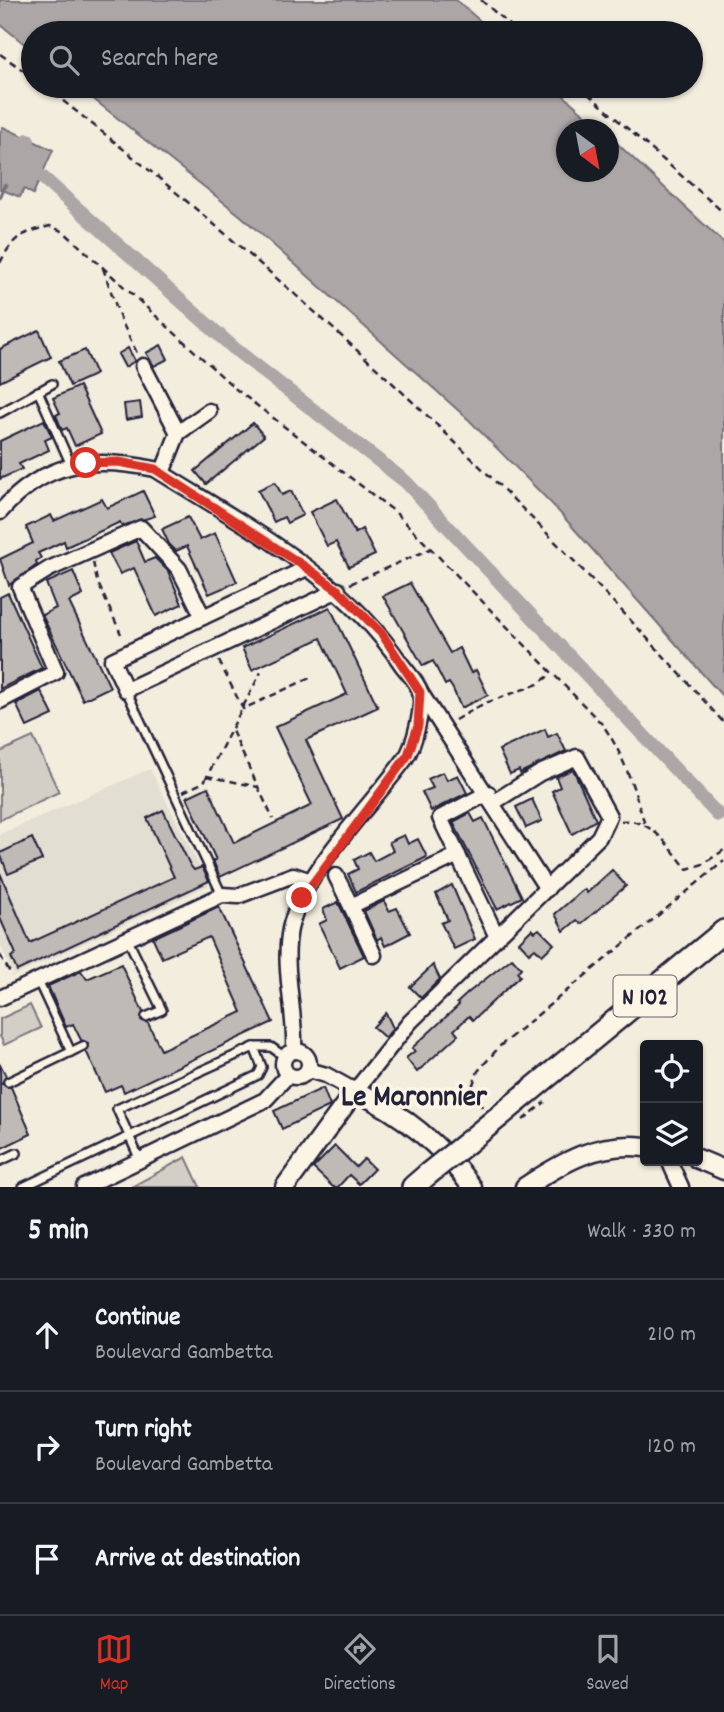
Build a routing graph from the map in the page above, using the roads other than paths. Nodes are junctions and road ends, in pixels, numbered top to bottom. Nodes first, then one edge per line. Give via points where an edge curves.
1 (143, 366) road end
2 (52, 384) dead end
3 (38, 391) junction
4 (209, 411) dead end
5 (0, 413) edge
6 (178, 433) junction
7 (71, 465) junction
8 (162, 473) junction
9 (0, 512) edge
10 (307, 568) junction
11 (338, 590) junction
12 (203, 617) junction
13 (126, 690) junction
14 (420, 692) junction
15 (0, 701) edge
16 (491, 797) junction
17 (458, 855) junction
18 (336, 876) dead end
19 (311, 881) junction
20 (547, 889) junction
21 (222, 895) junction
22 (351, 906) junction
23 (724, 931) edge
24 (497, 937) junction
25 (127, 938) junction
26 (374, 956) dead end
27 (37, 980) junction
28 (0, 998) edge
29 (146, 1017) dead end
30 (83, 1046) dead end
31 (254, 1046) junction
32 (71, 1052) junction
33 (290, 1054) junction
34 (308, 1070) junction
35 (288, 1075) junction
36 (8, 1082) dead end
37 (355, 1091) junction
38 (130, 1138) junction
39 (640, 1147) edge
40 (17, 1153) dead end
41 (140, 1160) junction
42 (703, 1160) edge
43 (0, 1161) edge
44 (671, 1166) edge
45 (724, 1170) edge
46 (420, 1181) edge
47 (105, 1182) edge
48 (468, 1184) edge
49 (23, 1187) edge
50 (84, 1187) edge
51 (285, 1187) edge
52 (525, 1187) edge
53 (681, 1187) edge

1 - 6 street
2 - 3 lane
3 - 5 lane
3 - 7 lane
4 - 6 street
6 - 8 street
7 - 8 street via 119,462
7 - 9 street via 31,483
8 - 10 street
10 - 11 street
10 - 12 street
11 - 13 street
11 - 14 street via 382,634
12 - 13 street via 112,660
12 - 15 street via 179,569 141,528 20,587 56,672
13 - 21 lane
14 - 16 street
14 - 19 street via 418,726 408,755
16 - 17 street via 440,818
16 - 20 street
16 - 20 street via 577,757 609,816 599,837
17 - 22 street
17 - 24 street
18 - 22 street
19 - 21 street via 293,875 238,897
19 - 33 street via 299,902 288,940
20 - 24 street
21 - 25 street
22 - 26 street
23 - 46 main road, N 102, bridge
24 - 37 street via 410,1021
25 - 27 street
25 - 29 lane via 162,1010
27 - 28 street
27 - 32 lane
30 - 32 lane
31 - 33 lane
31 - 38 lane via 261,1067 258,1075
31 - 38 lane via 117,1109
32 - 36 lane
33 - 34 street via 302,1053 308,1059
33 - 35 street via 283,1067
34 - 35 street via 301,1077
34 - 37 street
35 - 41 street via 265,1100
37 - 48 street via 404,1118 433,1142
37 - 51 street
38 - 41 lane
38 - 49 lane
39 - 52 street via 616,1146 572,1157
40 - 43 lane
41 - 47 street
42 - 45 street
44 - 53 street
47 - 50 street

